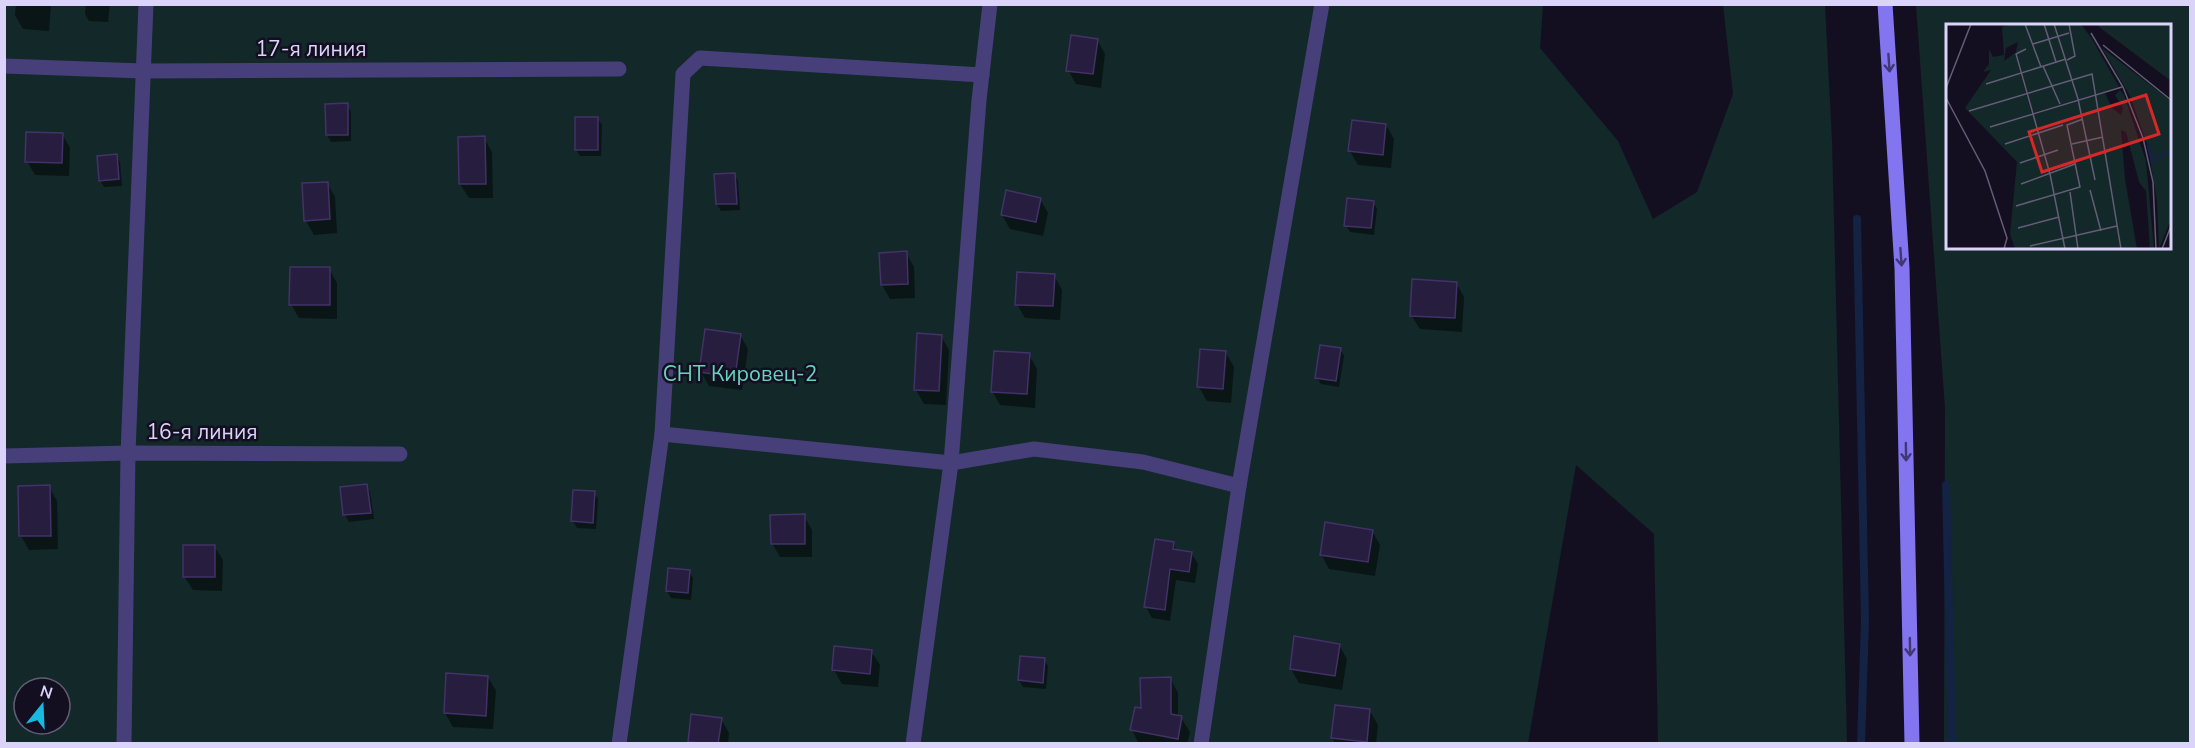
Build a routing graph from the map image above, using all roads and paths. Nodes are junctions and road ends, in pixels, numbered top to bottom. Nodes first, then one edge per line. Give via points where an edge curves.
1 (146, 4) edge
2 (990, 4) edge
3 (1322, 4) edge
4 (1885, 4) edge
5 (4, 66) edge
6 (619, 69) dead end
7 (143, 71) junction
8 (982, 75) junction
9 (662, 434) junction
10 (128, 453) junction
11 (400, 454) dead end
12 (4, 456) edge
13 (951, 464) junction
14 (1239, 486) junction
15 (124, 744) edge
16 (619, 744) edge
17 (913, 744) edge
18 (1201, 744) edge
19 (1912, 744) edge

1 - 7 street
2 - 8 street
3 - 14 street
4 -> 19 main road via 1902,268
5 - 7 street, 17-я линия
6 - 7 street, 17-я линия
7 - 10 street
8 - 9 street via 700,58 683,74
8 - 13 street
9 - 13 street
9 - 16 street
10 - 11 street, 16-я линия
10 - 12 street, 16-я линия
10 - 15 street
13 - 14 street via 1034,448 1143,462
13 - 17 street
14 - 18 street

